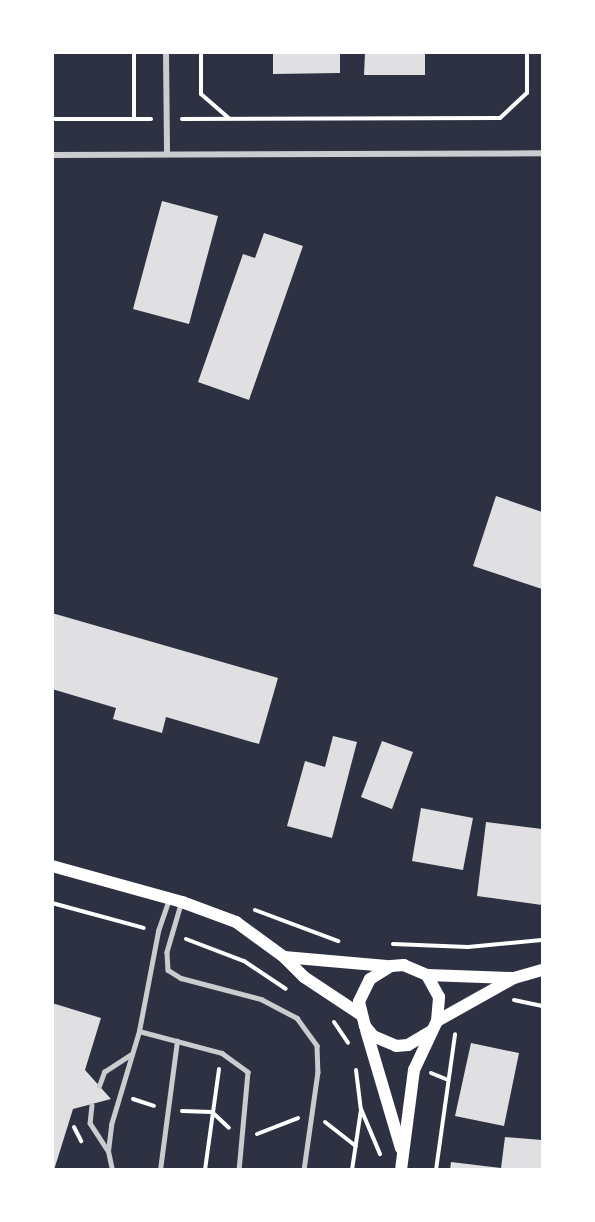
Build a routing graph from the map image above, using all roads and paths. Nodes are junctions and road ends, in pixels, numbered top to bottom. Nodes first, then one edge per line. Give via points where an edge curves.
1 (134, 52) edge
2 (166, 52) edge
3 (201, 52) edge
4 (527, 52) edge
5 (52, 119) edge
6 (134, 119) junction
7 (146, 119) dead end
8 (189, 119) dead end
9 (230, 119) junction
10 (543, 153) edge
11 (167, 154) junction
12 (52, 155) edge
13 (52, 866) edge
14 (169, 898) junction
15 (182, 902) junction
16 (52, 903) edge
17 (255, 910) dead end
18 (149, 929) dead end
19 (543, 940) edge
20 (349, 944) dead end
21 (382, 946) dead end
22 (284, 957) junction
23 (391, 966) junction
24 (543, 970) edge
25 (427, 975) junction
26 (514, 978) junction
27 (506, 1000) dead end
28 (543, 1006) edge
29 (363, 1020) junction
30 (437, 1021) junction
31 (459, 1028) dead end
32 (139, 1031) junction
33 (430, 1032) junction
34 (177, 1041) junction
35 (132, 1054) junction
36 (219, 1065) dead end
37 (356, 1065) dead end
38 (433, 1074) dead end
39 (448, 1080) junction
40 (99, 1086) dead end
41 (92, 1106) dead end
42 (361, 1109) junction
43 (212, 1112) junction
44 (312, 1112) junction
45 (242, 1140) junction
46 (356, 1146) junction
47 (108, 1151) junction
48 (403, 1155) junction
49 (386, 1162) dead end
50 (112, 1170) edge
51 (160, 1170) edge
52 (205, 1170) edge
53 (239, 1170) edge
54 (304, 1170) edge
55 (352, 1170) edge
56 (401, 1170) edge
57 (436, 1170) edge

1 - 6 path
2 - 11 street
3 - 9 path via 201,94
4 - 9 path via 527,93 500,118
5 - 6 path
6 - 7 path
8 - 9 path
10 - 11 street
11 - 12 street
13 - 14 main road
14 - 15 main road
14 - 32 lane via 158,931
15 - 22 main road via 236,922
15 - 44 lane via 167,952 168,970 181,978 261,999 297,1018 317,1046
16 - 18 path
17 - 20 path
19 - 21 path via 468,947 418,943
22 - 23 main road
22 - 29 main road via 304,977
23 - 25 main road via 404,965
23 - 29 main road via 379,970 363,990
24 - 26 main road
25 - 26 main road
25 - 30 main road via 439,997
26 - 30 main road
27 - 28 path
29 - 33 main road via 378,1039 396,1046 408,1045
29 - 48 main road
30 - 33 main road
31 - 39 path
32 - 34 lane
32 - 35 lane
33 - 48 main road via 414,1070
34 - 45 lane via 227,1056 248,1072
34 - 51 lane
35 - 40 lane via 104,1072
35 - 47 lane
36 - 43 path
37 - 42 path
38 - 39 path
39 - 57 path
41 - 47 lane via 90,1123
42 - 46 path
42 - 49 path
43 - 45 path
43 - 52 path
44 - 45 path
44 - 46 path
44 - 54 lane
45 - 53 lane
46 - 55 path
47 - 50 lane
48 - 56 main road

